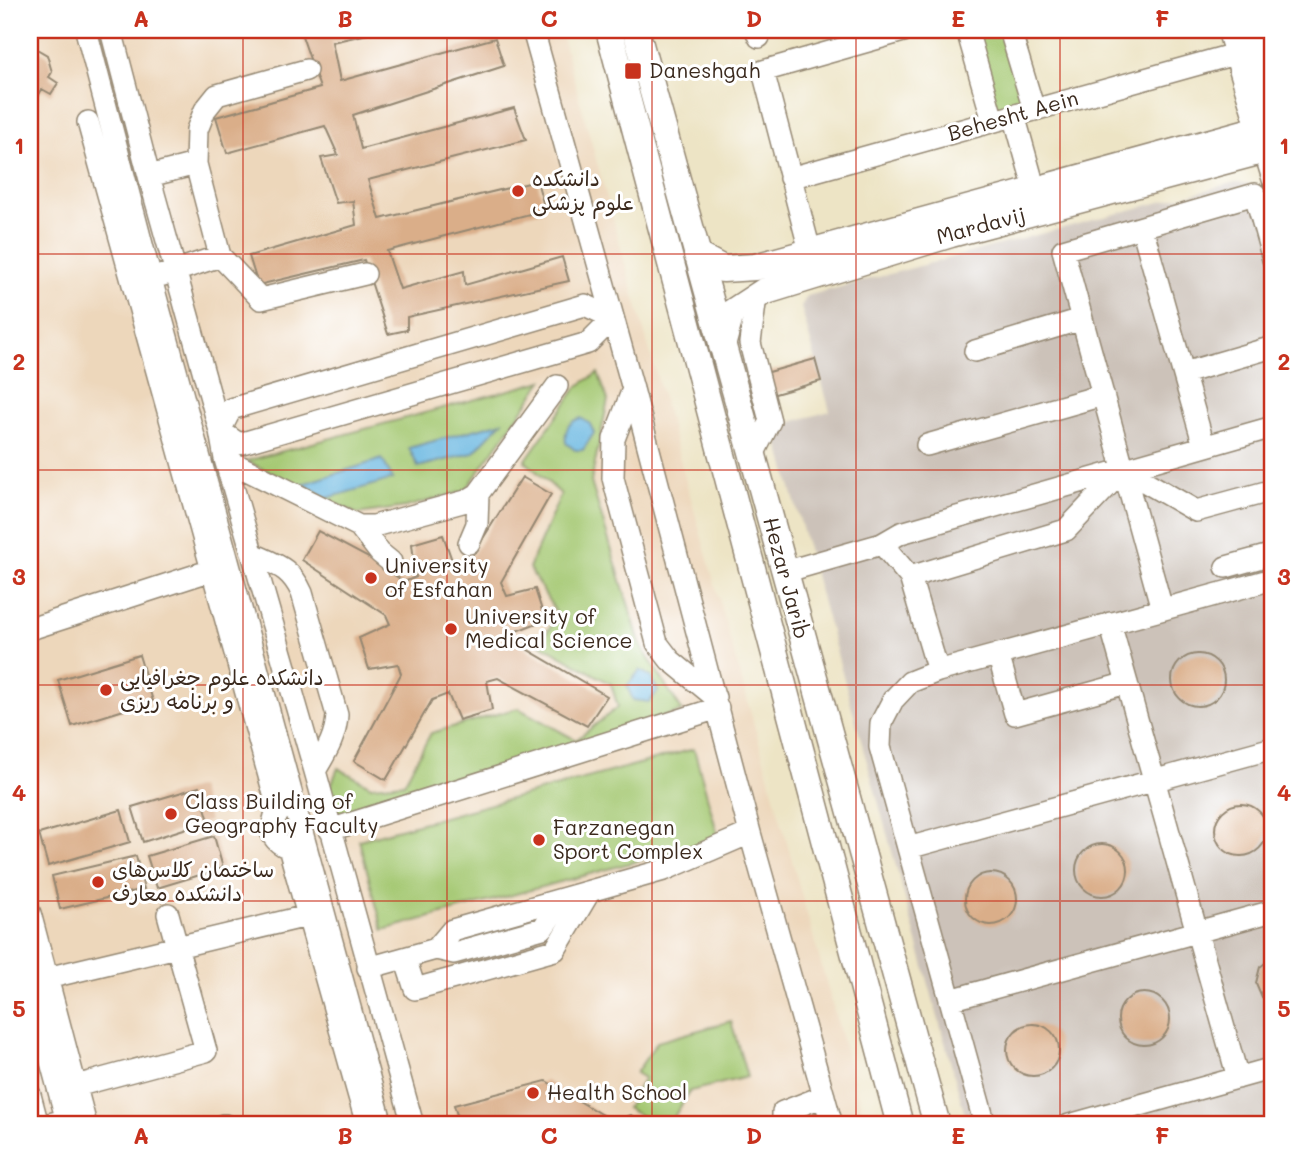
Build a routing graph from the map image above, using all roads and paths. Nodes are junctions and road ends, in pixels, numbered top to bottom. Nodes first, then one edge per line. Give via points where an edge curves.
1 (86, 30) edge
2 (111, 30) edge
3 (533, 30) edge
4 (608, 30) edge
5 (636, 30) edge
6 (907, 30) edge
7 (967, 30) edge
8 (1010, 30) edge
9 (1228, 30) edge
10 (1248, 30) edge
11 (1235, 54) junction
12 (306, 70) dead end
13 (1014, 115) junction
14 (88, 122) dead end
15 (1269, 133) edge
16 (195, 164) junction
17 (149, 176) junction
18 (1031, 176) dead end
19 (790, 178) junction
20 (1273, 179) edge
21 (948, 224) junction
22 (1142, 227) junction
23 (810, 251) junction
24 (697, 255) junction
25 (220, 256) junction
26 (1273, 259) edge
27 (175, 271) junction
28 (365, 274) dead end
29 (150, 279) junction
30 (756, 296) junction
31 (613, 318) junction
32 (1082, 319) junction
33 (1273, 347) edge
34 (722, 348) junction
35 (975, 351) dead end
36 (1184, 373) junction
37 (557, 386) dead end
38 (633, 389) junction
39 (1103, 395) junction
40 (1273, 427) edge
41 (220, 430) junction
42 (927, 445) dead end
43 (1204, 446) junction
44 (752, 457) junction
45 (225, 459) junction
46 (1124, 469) junction
47 (478, 494) junction
48 (1273, 496) edge
49 (359, 526) junction
50 (469, 543) dead end
51 (882, 544) junction
52 (253, 554) junction
53 (1273, 554) edge
54 (391, 562) dead end
55 (1226, 567) dead end
56 (212, 570) junction
57 (784, 572) junction
58 (911, 577) junction
59 (1273, 579) edge
60 (1162, 609) junction
61 (1110, 623) junction
62 (30, 629) edge
63 (998, 654) junction
64 (938, 671) junction
65 (1127, 683) junction
66 (716, 702) junction
67 (1273, 748) edge
68 (315, 771) junction
69 (1154, 780) junction
70 (285, 806) junction
71 (750, 833) junction
72 (332, 836) junction
73 (908, 848) junction
74 (300, 850) junction
75 (590, 891) junction
76 (1273, 911) edge
77 (30, 913) edge
78 (168, 915) dead end
79 (307, 916) junction
80 (1197, 931) junction
81 (177, 947) junction
82 (405, 958) junction
83 (368, 968) junction
84 (38, 981) edge
85 (950, 1000) junction
86 (1273, 1068) edge
87 (397, 1069) junction
88 (369, 1075) junction
89 (1238, 1078) junction
90 (76, 1086) junction
91 (30, 1095) edge
92 (824, 1096) junction
93 (81, 1124) edge
94 (38, 1125) edge
95 (45, 1125) edge
96 (367, 1125) edge
97 (383, 1125) edge
98 (413, 1125) edge
99 (783, 1125) edge
100 (832, 1125) edge
101 (900, 1125) edge
102 (937, 1125) edge
103 (985, 1125) edge
104 (1069, 1125) edge

1 - 29 street
2 - 17 street
3 - 31 street
4 - 101 main road, Hezar Jarib
5 - 24 main road, Hezar Jarib
6 - 19 street via 763,71
7 - 13 street
8 - 13 street
9 - 11 street
10 - 15 street
11 - 13 street, Behesht Aein
11 - 15 street
12 - 16 street via 217,95 197,130
13 - 18 street
13 - 19 street, Behesht Aein
14 - 56 street
15 - 20 street
15 - 21 main road, Mardavij
16 - 17 street
16 - 25 street
17 - 27 street
19 - 23 street
21 - 23 main road, Mardavij
21 - 30 main road, Mardavij
22 - 26 street via 1255,194
22 - 32 street via 1063,250
22 - 36 street
23 - 24 main road, Mardavij via 755,267 723,269
24 - 34 main road, Hezar Jarib
25 - 27 street
25 - 28 street via 261,299
27 - 29 street
27 - 41 street
29 - 70 street
30 - 34 main road, Mardavij via 731,313
30 - 44 street via 750,343 770,421
31 - 38 street
31 - 41 street via 588,343 279,433 239,444
31 - 41 street via 585,305 232,409
32 - 35 street
32 - 39 street
33 - 36 street
34 - 44 main road, Hezar Jarib
36 - 43 street
37 - 47 street
38 - 66 street
38 - 66 street via 614,439 613,478 657,643
39 - 42 street
39 - 46 street
40 - 43 street
41 - 45 street
43 - 46 street
44 - 57 main road, Hezar Jarib
45 - 49 street
45 - 52 street
46 - 48 street via 1196,511 1266,492
46 - 51 street via 901,533
46 - 58 street via 1066,530
46 - 60 street
47 - 49 street via 374,526
47 - 50 street via 477,524
49 - 54 street
51 - 57 street
51 - 58 street
52 - 68 street
52 - 68 street via 287,570 296,580 337,715 337,730
53 - 55 street
56 - 62 street
56 - 70 street
57 - 102 main road, Hezar Jarib
58 - 64 street
59 - 60 street
60 - 61 street
61 - 63 street
61 - 65 street
63 - 64 street
63 - 65 street via 1015,714
64 - 73 street via 910,682 881,723 880,747
65 - 69 street
66 - 71 street
66 - 72 street
67 - 69 street
68 - 72 street
69 - 73 street
69 - 80 street
70 - 74 street
70 - 74 street via 271,824 271,832 275,840
71 - 75 street via 664,870
71 - 92 street
72 - 74 street
72 - 83 street
73 - 85 street
74 - 79 street
74 - 88 street
75 - 82 street via 562,899 543,928 454,953 436,949
75 - 82 street via 555,950 415,989
76 - 80 street
77 - 84 street
78 - 81 street
79 - 81 street
79 - 96 street
80 - 85 street
80 - 89 street
81 - 84 street
81 - 90 street via 205,1051
82 - 83 street
83 - 87 street
84 - 90 street
84 - 93 street
85 - 103 street
86 - 89 street
87 - 88 street
87 - 98 street
88 - 97 street
89 - 104 street
90 - 93 street
91 - 94 street
92 - 99 street via 783,1112
92 - 100 street
93 - 95 street

